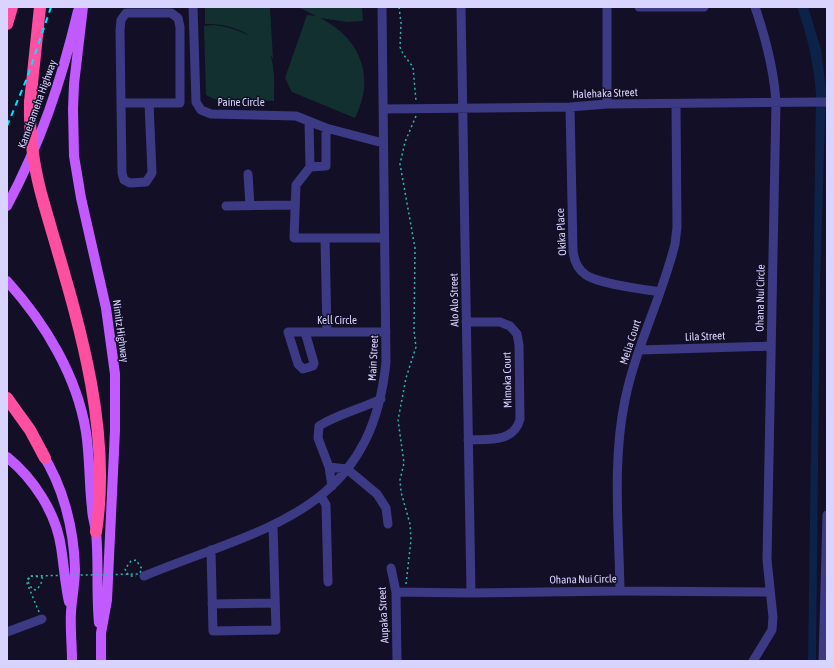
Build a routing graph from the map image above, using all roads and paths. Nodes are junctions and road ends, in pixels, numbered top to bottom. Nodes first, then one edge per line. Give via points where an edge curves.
1 (11, 7) edge
2 (40, 7) edge
3 (78, 7) edge
4 (84, 7) edge
5 (382, 7) edge
6 (399, 7) edge
7 (461, 7) edge
8 (608, 7) edge
9 (639, 7) edge
10 (704, 7) edge
11 (755, 7) edge
12 (171, 10) edge
13 (193, 10) edge
14 (7, 18) edge
15 (7, 24) edge
16 (179, 24) junction
17 (827, 102) edge
18 (121, 103) junction
19 (148, 103) junction
20 (776, 103) junction
21 (607, 104) junction
22 (676, 104) junction
23 (570, 106) junction
24 (463, 107) junction
25 (417, 108) junction
26 (383, 109) junction
27 (309, 121) junction
28 (326, 128) junction
29 (383, 143) junction
30 (310, 166) junction
31 (248, 174) dead end
32 (295, 205) junction
33 (7, 206) edge
34 (226, 206) dead end
35 (250, 206) junction
36 (325, 238) junction
37 (384, 238) junction
38 (7, 281) edge
39 (660, 292) junction
40 (466, 322) junction
41 (305, 332) junction
42 (327, 332) junction
43 (386, 332) junction
44 (771, 346) junction
45 (640, 350) junction
46 (7, 398) edge
47 (381, 399) junction
48 (7, 408) edge
49 (364, 408) junction
50 (375, 419) junction
51 (468, 440) junction
52 (7, 457) edge
53 (45, 458) junction
54 (329, 466) junction
55 (347, 469) junction
56 (332, 486) junction
57 (321, 496) junction
58 (827, 515) edge
59 (388, 524) dead end
60 (273, 525) junction
61 (96, 532) junction
62 (210, 550) junction
63 (391, 568) dead end
64 (826, 573) edge
65 (144, 576) joint
66 (328, 582) dead end
67 (406, 586) dead end
68 (620, 591) junction
69 (396, 592) junction
70 (770, 592) junction
71 (471, 593) junction
72 (275, 603) junction
73 (212, 604) junction
74 (71, 612) junction
75 (42, 619) joint
76 (7, 632) edge
77 (101, 633) junction
78 (755, 659) edge
79 (72, 661) edge
80 (101, 661) edge
81 (397, 661) edge
82 (824, 661) edge

1 - 14 highway
1 - 15 highway
2 - 61 highway, bridge via 30,102 29,125 33,164 81,336 92,386 100,496
3 - 33 main road, Kamehameha Highway via 55,96
4 - 77 main road, Nimitz Highway via 73,103 74,156 106,308 115,374 107,600
5 - 26 street, Main Street
6 - 25 path via 400,47 412,67
7 - 24 street, Alo Alo Street
8 - 21 street
9 - 10 street
11 - 20 street, Ohana Nui Circle via 771,56
12 - 16 street via 178,18
12 - 18 street via 126,12 121,20
13 - 16 street
13 - 27 street, Paine Circle via 196,102 201,110 211,114 296,116
16 - 19 street via 180,103
17 - 20 street, Halehaka Street
18 - 19 street
18 - 19 street via 122,173 124,180 130,183 146,182 152,174
20 - 22 street, Halehaka Street
20 - 44 street, Ohana Nui Circle
21 - 22 street, Halehaka Street
21 - 23 street, Halehaka Street
22 - 39 street, Melia Court via 677,227 671,261
23 - 24 street, Halehaka Street
23 - 39 street, Okika Place via 573,251 576,264 594,280
24 - 25 street, Halehaka Street
24 - 40 street, Alo Alo Street
25 - 26 street, Halehaka Street
25 - 67 path via 418,112 405,142 400,164 415,248 416,347 406,378 398,420 404,463 400,480 401,492 410,524 411,540
26 - 29 street, Main Street
27 - 28 street, Paine Circle
27 - 30 street
28 - 29 street, Paine Circle
28 - 30 street via 326,166
29 - 37 street, Main Street
30 - 32 street via 296,185
31 - 35 street
32 - 35 street
32 - 36 street via 294,238
34 - 35 street
36 - 37 street
36 - 42 street
37 - 43 street, Main Street
38 - 61 main road via 37,317 73,386 86,431
39 - 45 street, Melia Court
40 - 51 street, Alo Alo Street
40 - 51 street, Mimoka Court via 496,321 507,324 515,331 519,345 518,425 502,438
41 - 41 street, Kell Circle via 288,332 298,364 303,369 314,364
41 - 42 street, Kell Circle
42 - 43 street, Kell Circle
43 - 47 street, Main Street via 386,362
44 - 45 street, Lila Street
44 - 70 street, Ohana Nui Circle via 767,560
45 - 68 street, Melia Court via 625,398 619,433
46 - 53 highway via 30,430
47 - 49 street
47 - 50 street, Main Street
48 - 53 main road
49 - 50 street
49 - 54 street via 319,426 318,438
50 - 55 street, Main Street via 366,441
51 - 71 street, Alo Alo Street
52 - 74 main road via 38,490 51,514 61,546
53 - 74 main road via 70,524 75,568
54 - 55 street
54 - 56 street
55 - 56 street, Main Street
55 - 59 street via 383,500
56 - 57 street, Main Street
57 - 60 street, Main Street via 291,517
57 - 66 street via 326,505
58 - 64 street
60 - 62 street, Main Street
60 - 72 street
61 - 77 main road via 97,601
62 - 65 street, Main Street
62 - 73 street
63 - 69 street, Aupaka Street
64 - 82 street
65 - 75 path, bridge via 130,576 127,573 126,569 131,561 136,560 142,569 139,574 30,576 27,580 32,589 36,590 42,577 30,576 27,583
68 - 70 street, Ohana Nui Circle
68 - 71 street, Ohana Nui Circle
69 - 71 street, Ohana Nui Circle
69 - 81 street, Aupaka Street
70 - 78 street, Ohana Nui Circle via 772,630
72 - 73 street
72 - 73 street via 276,630 213,631
74 - 79 main road
75 - 76 street
77 - 80 main road, Nimitz Highway

